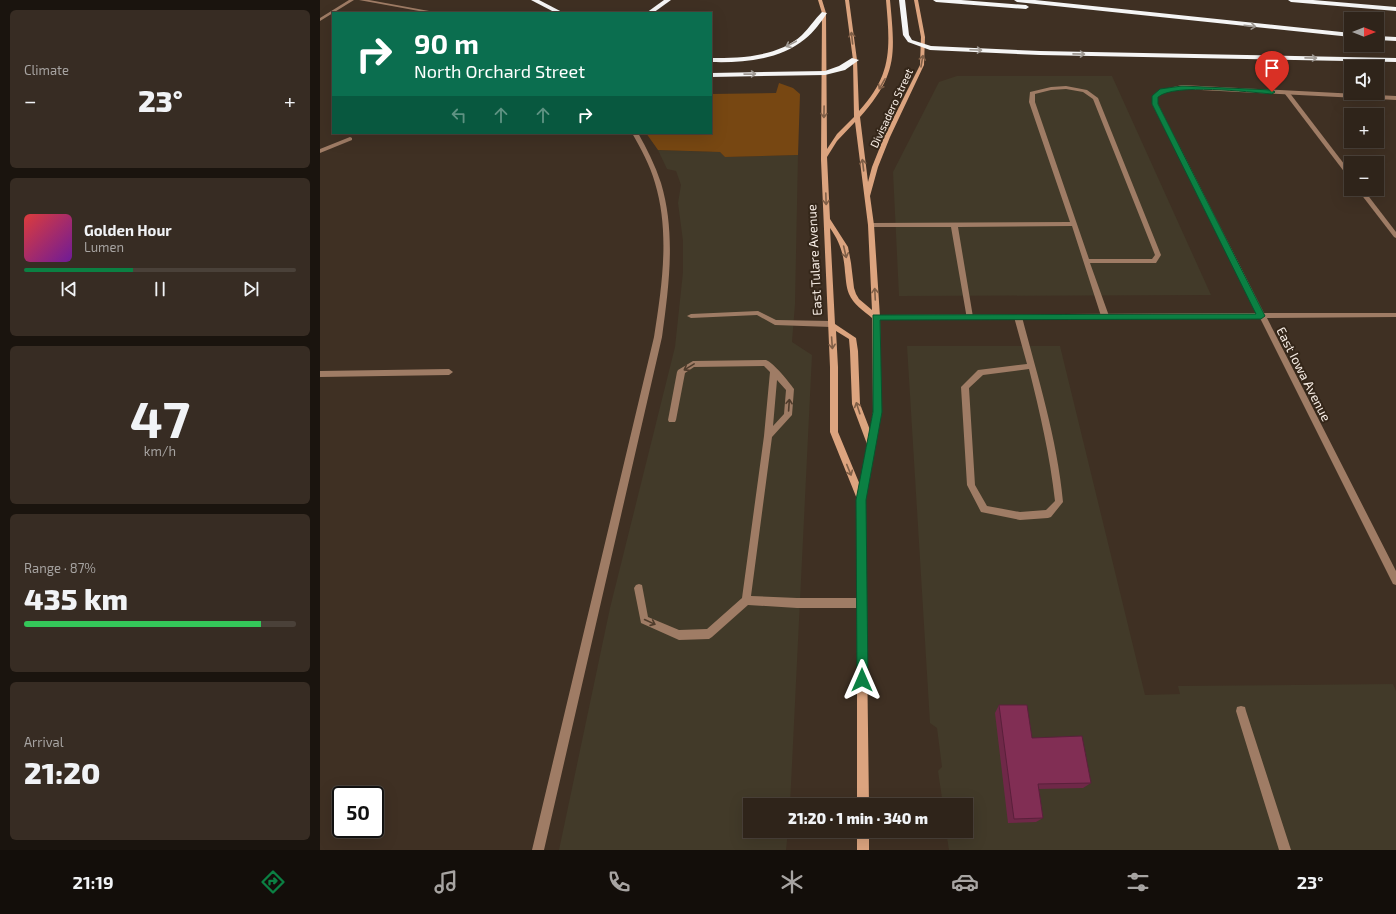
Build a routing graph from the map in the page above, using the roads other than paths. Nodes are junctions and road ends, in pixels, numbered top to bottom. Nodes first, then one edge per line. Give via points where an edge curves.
1 (352, 0) edge
2 (360, 0) edge
3 (534, 0) edge
4 (668, 0) edge
5 (820, 0) edge
6 (846, 0) edge
7 (888, 0) edge
8 (902, 0) edge
9 (916, 0) edge
10 (936, 0) edge
11 (1017, 0) edge
12 (1291, 0) edge
13 (1396, 9) edge
14 (332, 12) edge
15 (333, 12) edge
16 (432, 12) edge
17 (559, 12) edge
18 (650, 12) edge
19 (821, 16) junction
20 (320, 20) edge
21 (1211, 22) junction
22 (1344, 34) edge
23 (1384, 38) edge
24 (1396, 39) edge
25 (924, 47) junction
26 (712, 60) edge
27 (855, 60) junction
28 (1396, 60) edge
29 (825, 73) junction
30 (712, 74) edge
31 (1287, 93) junction
32 (1396, 98) edge
33 (857, 117) junction
34 (636, 134) edge
35 (350, 139) dead end
36 (320, 151) edge
37 (824, 160) junction
38 (1344, 168) edge
39 (1365, 196) edge
40 (867, 201) junction
41 (826, 218) junction
42 (954, 224) junction
43 (1074, 224) junction
44 (871, 225) junction
45 (1396, 236) edge
46 (1087, 261) junction
47 (1396, 315) edge
48 (691, 316) dead end
49 (1105, 316) junction
50 (1261, 316) junction
51 (876, 317) junction
52 (969, 317) junction
53 (1018, 317) junction
54 (831, 324) junction
55 (1031, 366) junction
56 (774, 371) junction
57 (449, 372) dead end
58 (320, 374) edge
59 (672, 420) dead end
60 (768, 436) junction
61 (872, 444) junction
62 (861, 500) junction
63 (1396, 581) edge
64 (639, 588) dead end
65 (746, 600) junction
66 (862, 603) junction
67 (1241, 711) dead end
68 (863, 798) edge
69 (863, 838) edge
70 (538, 850) edge
71 (863, 850) edge
72 (1285, 850) edge

1 - 15 street
2 - 16 street
3 - 17 highway
4 - 18 highway
5 - 19 main road, East Tulare Avenue
27 -> 6 main road, East Tulare Avenue
7 -> 33 main road, Divisadero Street via 892,57 889,69 878,91
8 - 25 highway via 906,35
9 - 25 main road, Divisadero Street
10 - 21 highway
11 - 21 highway
12 - 13 highway
14 - 20 street
19 -> 26 highway via 800,39 782,49 748,58
19 - 29 main road, East Tulare Avenue
21 -> 22 highway
23 - 24 highway
25 -> 28 highway via 1040,53
40 -> 25 main road, Divisadero Street via 887,137 922,65
27 - 29 highway via 842,68
27 - 33 main road, East Tulare Avenue
30 -> 29 highway
29 -> 37 main road, East Tulare Avenue
31 - 32 street
31 - 38 street
31 - 50 street, East Iowa Avenue via 1182,87 1162,91 1155,96 1155,104
33 - 37 main road, Divisadero Street via 834,140
40 -> 33 main road, East Tulare Avenue
34 - 70 street via 644,147 662,202 667,228 668,263 664,298 658,336
35 - 36 street
37 -> 41 main road, East Tulare Avenue
39 - 45 street
40 - 44 main road, East Tulare Avenue
41 -> 51 main road via 846,249 849,290 858,305
41 - 54 main road, East Tulare Avenue
42 - 43 street
42 - 44 street
42 - 52 street
43 - 46 street
43 - 46 street via 1032,102 1032,93 1041,90 1071,88 1085,91 1095,98 1158,255 1154,261
51 -> 44 main road, East Tulare Avenue
46 - 49 street
47 - 50 street
48 - 54 street via 758,313 775,322
49 - 50 street
49 - 53 street
50 - 63 street, East Iowa Avenue
51 - 52 street
51 - 61 main road, East Tulare Avenue via 877,412
52 - 53 street
53 - 55 street
61 -> 54 main road via 856,404 852,338
54 -> 62 main road, East Tulare Avenue via 834,432
55 - 55 street via 1057,473 1059,502 1048,514 1020,516 984,509 971,485 965,387 981,372
56 -> 59 street via 766,363 693,364 681,372
56 - 60 street
60 -> 56 street via 788,415 790,389
57 - 58 street
60 - 65 street
61 - 62 main road, East Tulare Avenue
62 - 66 main road, East Tulare Avenue
64 -> 65 street via 644,620 679,634 709,634
65 - 66 street
66 - 68 main road, East Tulare Avenue
67 - 72 street
69 - 71 main road

